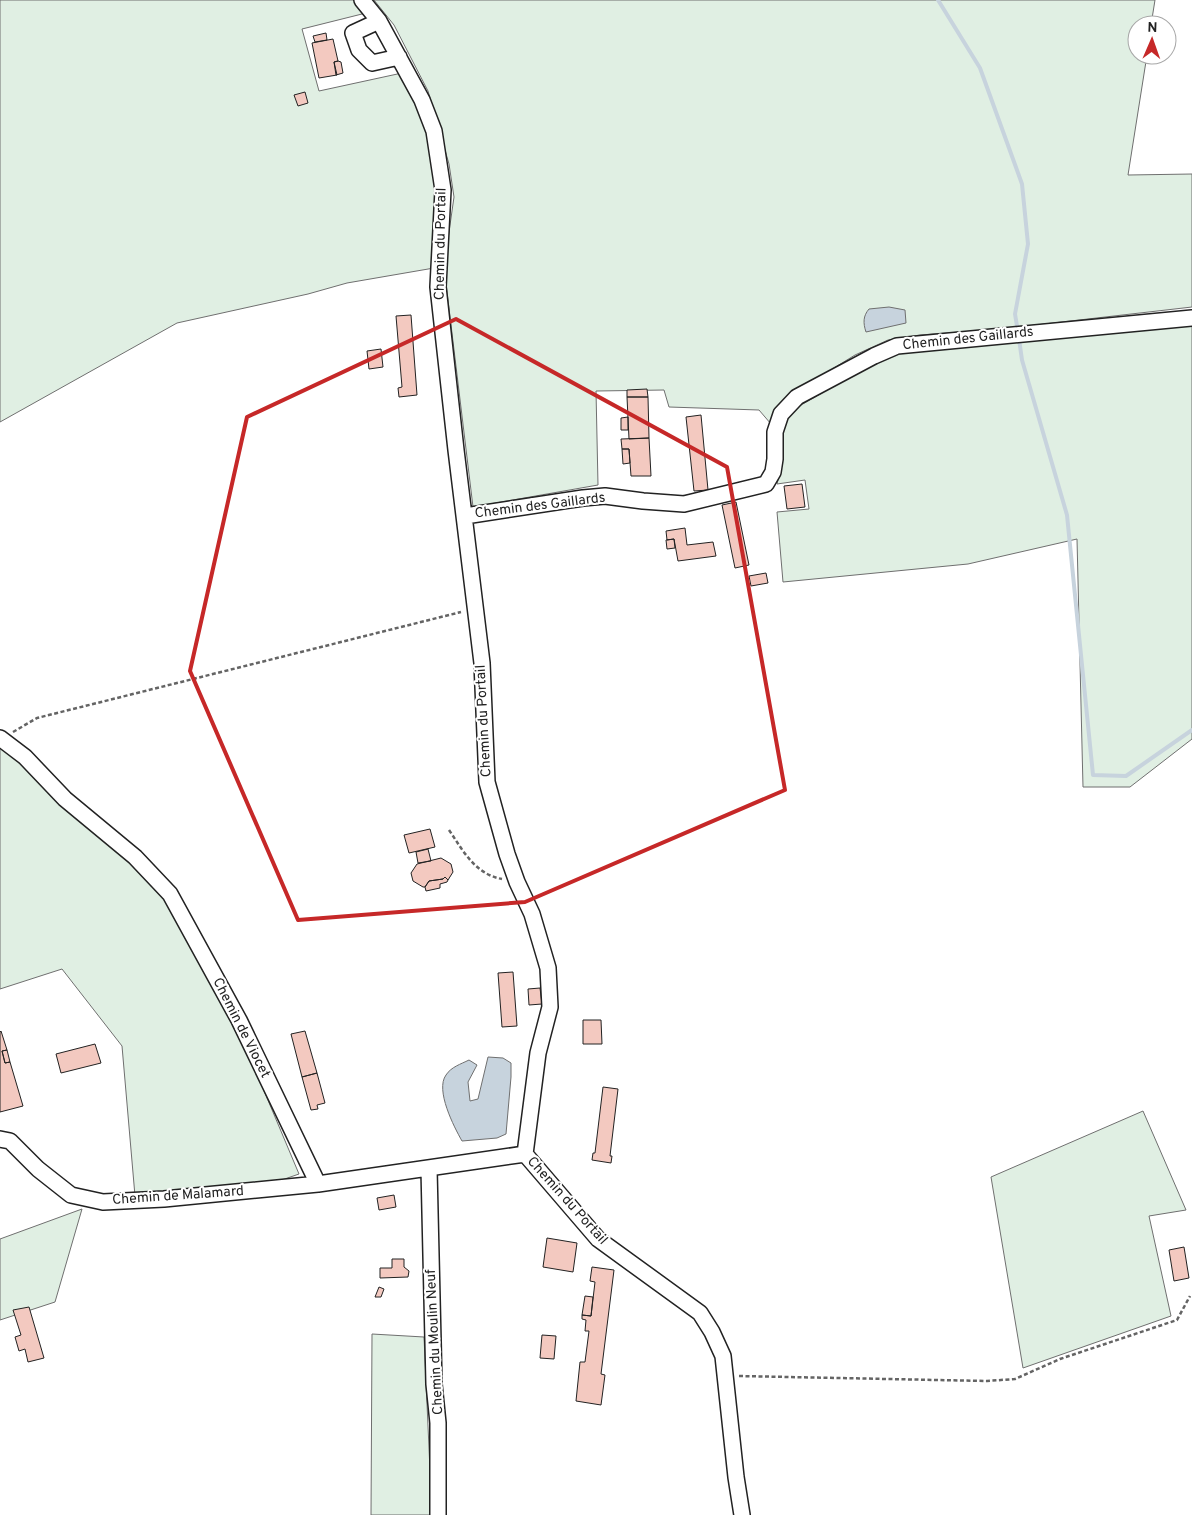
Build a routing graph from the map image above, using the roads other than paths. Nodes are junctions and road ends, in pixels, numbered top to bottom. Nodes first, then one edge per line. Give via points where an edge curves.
1 (362, 0) edge
2 (379, 21) junction
3 (399, 57) junction
4 (1192, 318) edge
5 (465, 516) junction
6 (1, 738) edge
7 (0, 1140) edge
8 (524, 1154) junction
9 (429, 1168) junction
10 (318, 1184) junction
11 (438, 1515) edge
12 (742, 1515) edge

1 - 2 street, Chemin du Portail
2 - 3 street, Chemin du Portail
2 - 3 street via 354,33 359,50 372,63
3 - 5 street, Chemin du Portail via 422,100 434,132 443,190 438,287
4 - 5 street, Chemin des Gaillards via 897,346 792,402 781,414 775,432 773,472 766,484 684,504 605,496
5 - 8 street, Chemin du Portail via 482,663 487,782 516,882 532,914 548,968 550,1007 538,1053
6 - 10 street, Chemin de Viocet via 135,857 170,894 239,1020
7 - 10 street, Chemin de Malamard via 10,1141 71,1195 103,1202
8 - 9 street
8 - 12 street, Chemin du Portail via 598,1239 700,1313 712,1332 723,1356
9 - 10 street
9 - 11 street, Chemin du Moulin Neuf

